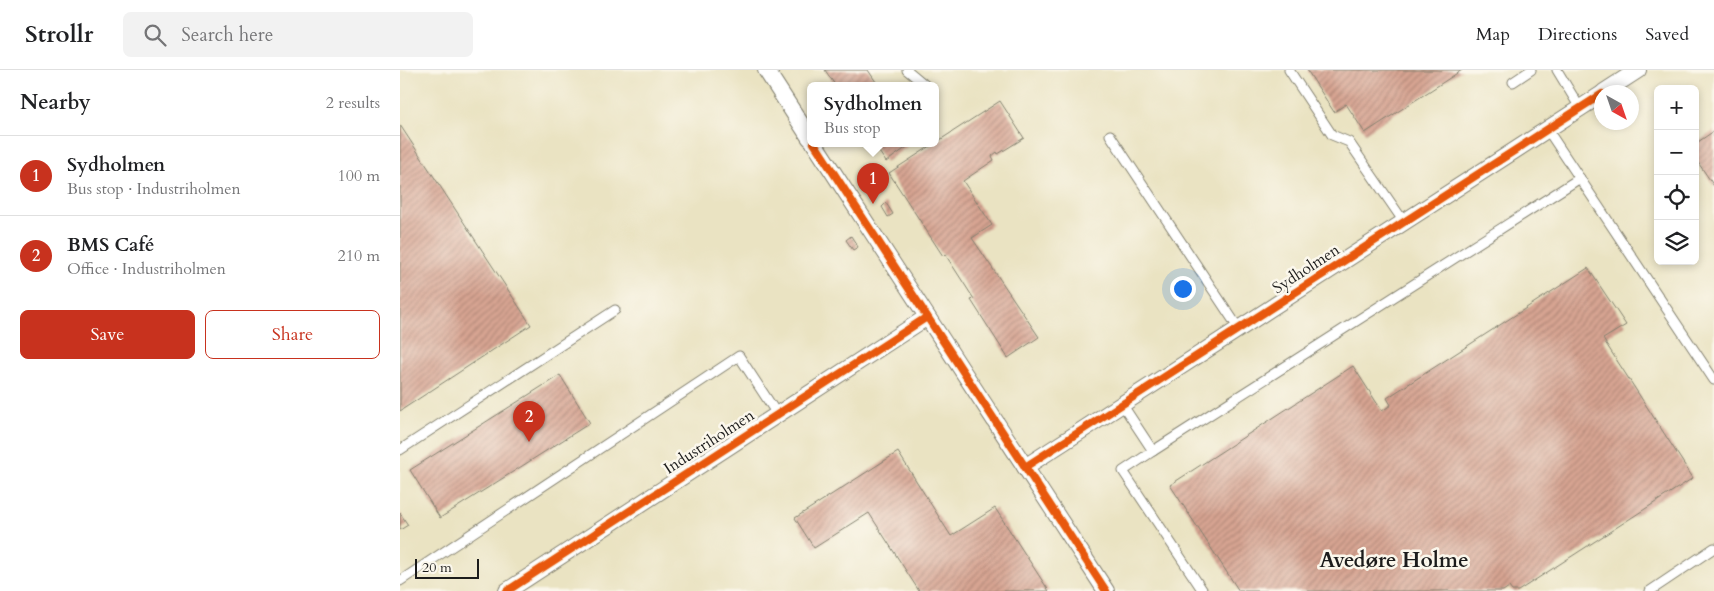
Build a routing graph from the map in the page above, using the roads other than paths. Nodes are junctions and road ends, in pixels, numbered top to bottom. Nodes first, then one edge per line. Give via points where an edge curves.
1 (766, 70) edge
2 (907, 70) edge
3 (1289, 70) edge
4 (1531, 70) edge
5 (1557, 70) edge
6 (1638, 70) edge
7 (921, 82) edge
8 (1513, 82) dead end
9 (1615, 85) edge
10 (1594, 99) edge
11 (1580, 108) junction
12 (1547, 129) junction
13 (807, 133) edge
14 (1110, 135) dead end
15 (817, 147) edge
16 (1580, 178) junction
17 (1404, 222) junction
18 (614, 310) dead end
19 (927, 317) junction
20 (1239, 329) junction
21 (1714, 380) edge
22 (1122, 404) junction
23 (777, 414) junction
24 (400, 450) edge
25 (1153, 450) junction
26 (1026, 467) junction
27 (1714, 548) edge
28 (400, 581) edge
29 (507, 591) edge
30 (1106, 591) edge
31 (1202, 591) edge
32 (1650, 591) edge

1 - 13 street
2 - 7 lane
3 - 17 lane via 1332,135 1349,142
4 - 8 lane
5 - 11 lane
6 - 9 street, Sydholmen
10 - 11 street, Sydholmen
11 - 12 street, Sydholmen
12 - 16 lane
12 - 17 street, Sydholmen
14 - 20 lane
15 - 19 street
16 - 21 lane
16 - 25 lane
17 - 20 street, Sydholmen
18 - 24 lane
19 - 23 street, Industriholmen
19 - 26 street
20 - 22 street, Sydholmen
22 - 25 lane
22 - 26 street, Sydholmen
23 - 28 lane via 738,356
23 - 29 street, Industriholmen
25 - 31 lane via 1123,471
26 - 30 street
27 - 32 lane

